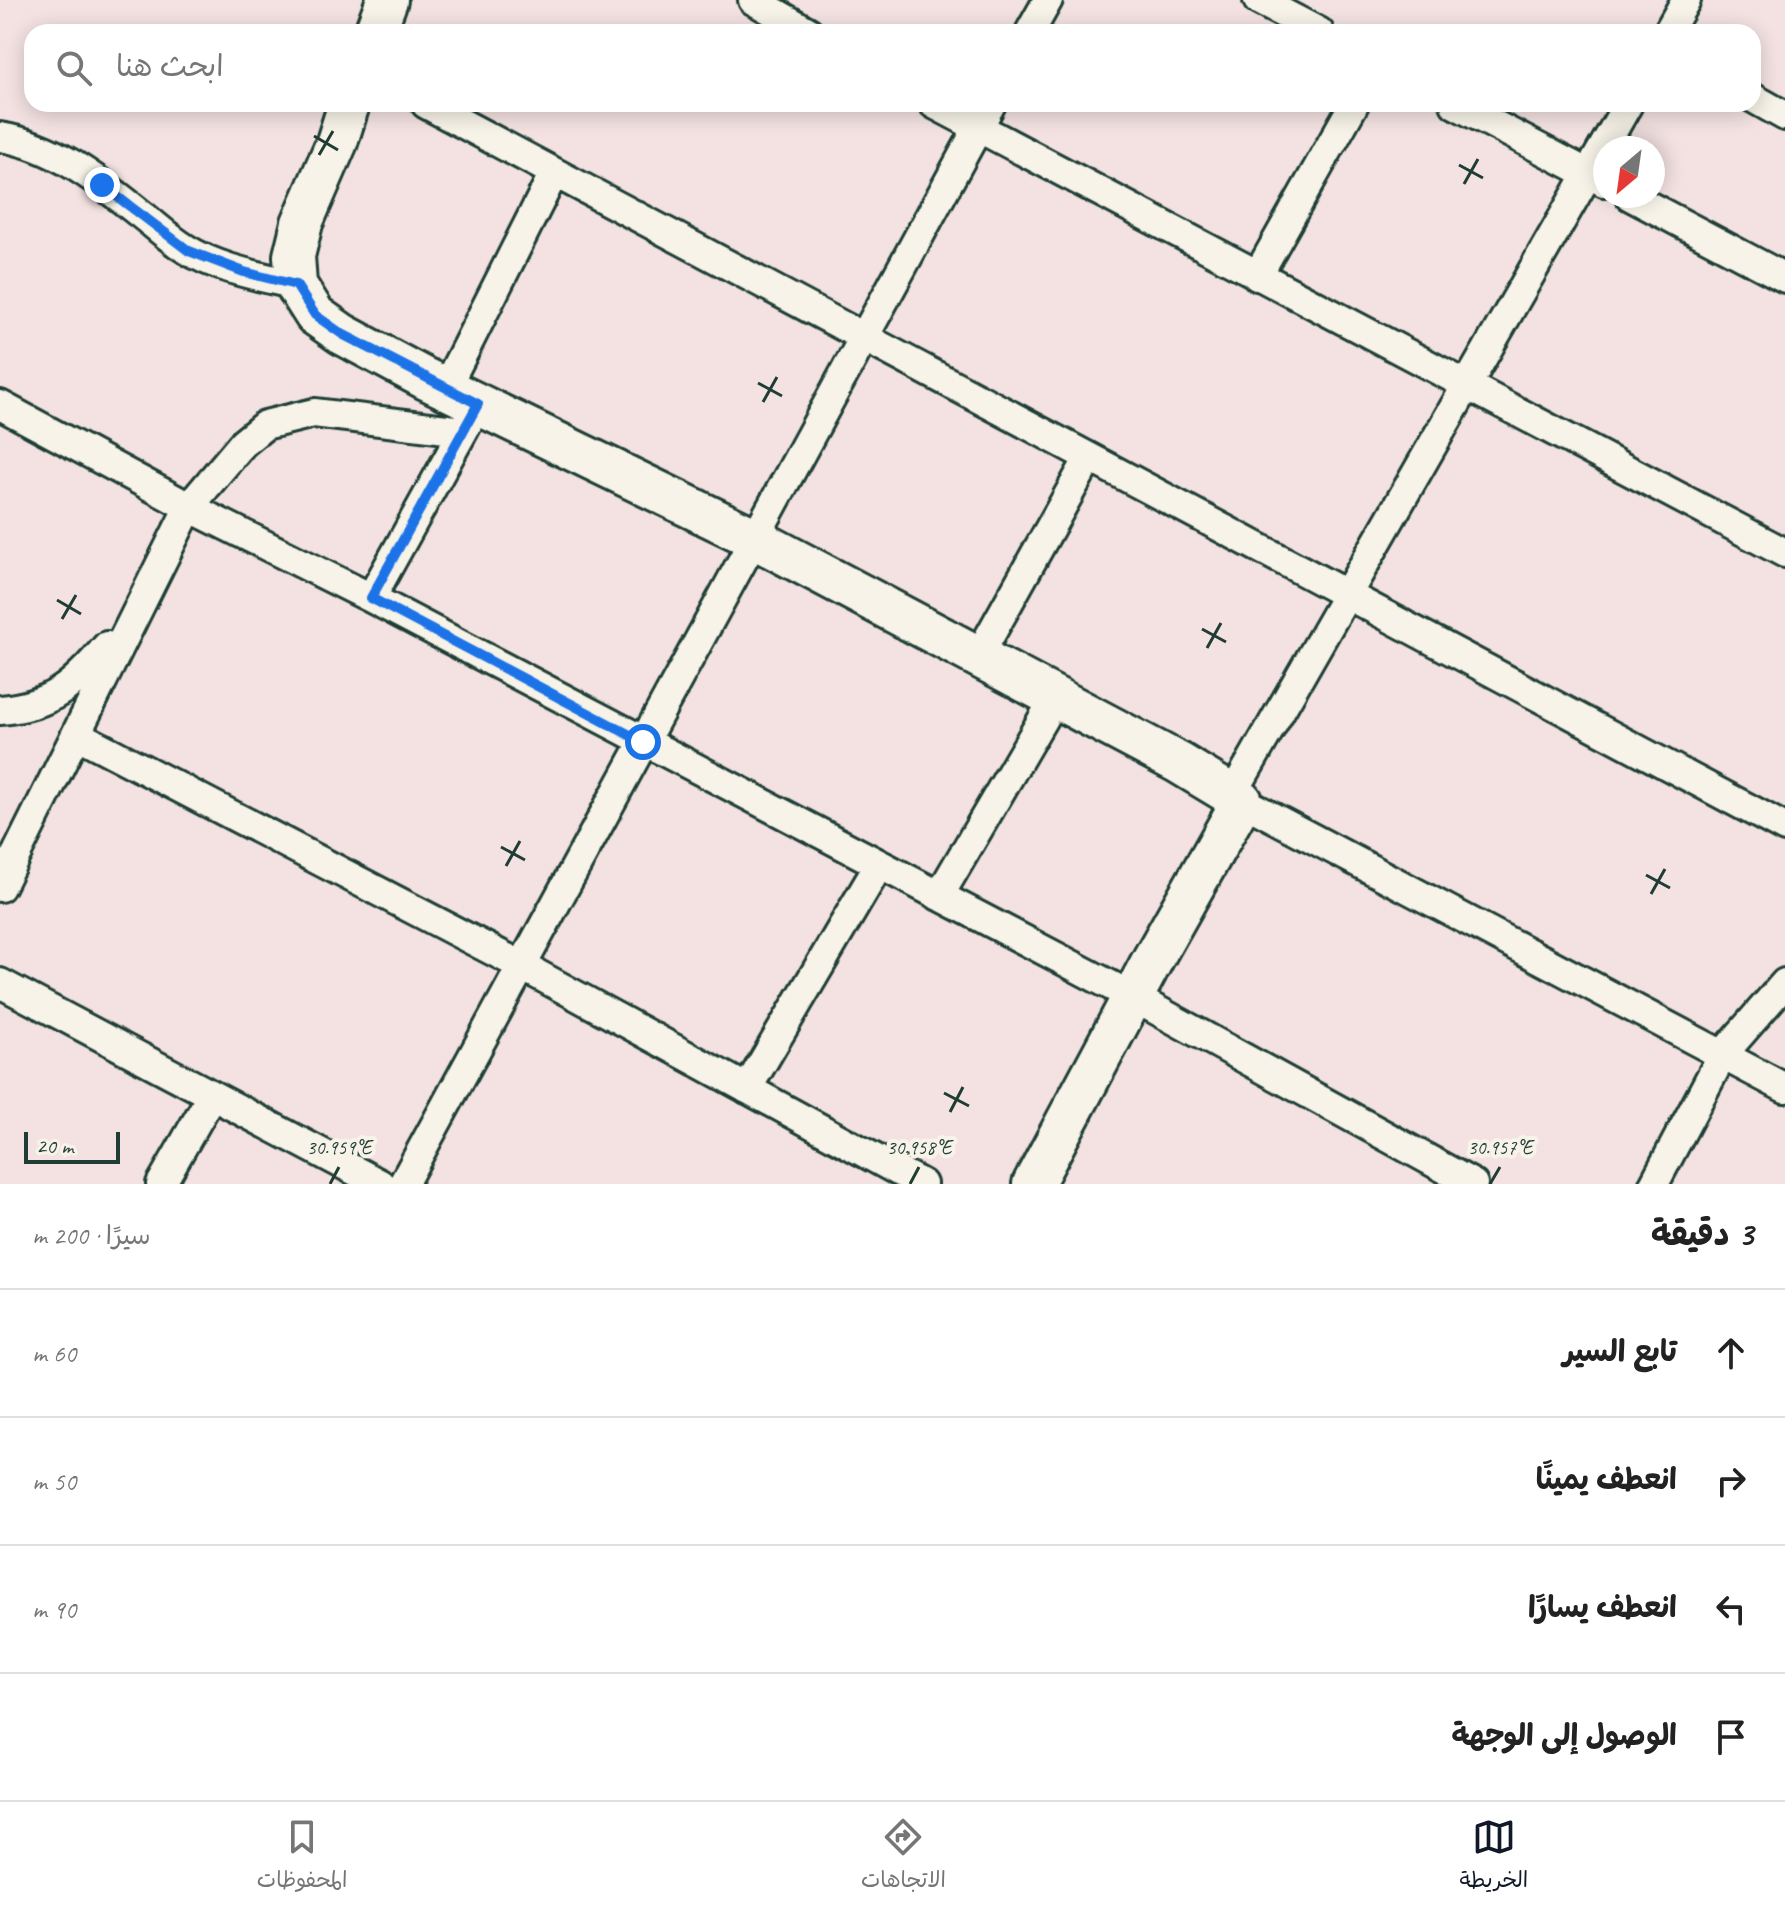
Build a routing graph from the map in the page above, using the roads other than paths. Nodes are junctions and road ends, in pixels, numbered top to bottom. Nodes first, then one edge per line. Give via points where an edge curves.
1 (387, 0) edge
2 (753, 0) edge
3 (1048, 0) edge
4 (1258, 0) edge
5 (1686, 0) edge
6 (378, 24) edge
7 (795, 24) edge
8 (1034, 24) edge
9 (1304, 24) edge
10 (1672, 24) edge
11 (1761, 102) edge
12 (346, 112) edge
13 (441, 112) edge
14 (948, 112) edge
15 (987, 112) edge
16 (1349, 112) edge
17 (1470, 112) edge
18 (1625, 112) edge
19 (1785, 116) edge
20 (978, 129) junction
21 (1615, 136) edge
22 (0, 137) edge
23 (554, 173) junction
24 (1593, 176) edge
25 (1593, 184) edge
26 (1653, 208) edge
27 (1257, 276) junction
28 (1785, 278) edge
29 (296, 285) junction
30 (863, 338) junction
31 (1467, 386) junction
32 (0, 405) edge
33 (462, 408) junction
34 (1089, 458) junction
35 (189, 507) junction
36 (756, 539) junction
37 (1785, 553) edge
38 (1347, 595) junction
39 (371, 598) junction
40 (133, 615) junction
41 (978, 657) junction
42 (1055, 698) junction
43 (0, 710) edge
44 (76, 734) junction
45 (643, 742) junction
46 (1237, 798) junction
47 (1785, 828) edge
48 (879, 865) junction
49 (0, 887) edge
50 (939, 896) junction
51 (522, 966) junction
52 (0, 983) edge
53 (1785, 983) edge
54 (1133, 997) junction
55 (1723, 1054) junction
56 (1785, 1088) edge
57 (747, 1089) junction
58 (212, 1095) junction
59 (161, 1184) edge
60 (380, 1184) edge
61 (403, 1184) edge
62 (922, 1184) edge
63 (1033, 1184) edge
64 (1473, 1184) edge
65 (1654, 1184) edge

1 - 6 street
2 - 7 street
3 - 8 street
4 - 9 street
5 - 10 street
11 - 19 street
12 - 29 street via 302,223 294,256
13 - 23 street
14 - 20 street
15 - 20 street
16 - 27 street
17 - 24 street
18 - 21 street
20 - 27 street
20 - 30 street
22 - 29 street via 62,158 189,251
23 - 30 street
23 - 33 street
25 - 31 street
26 - 28 street
27 - 31 street
29 - 33 street via 315,315
30 - 34 street
30 - 36 street
31 - 37 street
31 - 38 street
32 - 35 street
33 - 35 street via 314,413 265,425
33 - 36 street
33 - 39 street
34 - 38 street
34 - 41 street
35 - 39 street
35 - 40 street
36 - 41 street
36 - 45 street
38 - 46 street
38 - 47 street
39 - 45 street
40 - 43 street via 64,690 31,706
40 - 44 street
41 - 42 street
42 - 46 street
42 - 50 street
44 - 49 street
44 - 51 street
45 - 48 street
45 - 51 street
46 - 54 street
46 - 55 street
48 - 50 street
48 - 57 street
50 - 54 street
51 - 57 street
51 - 61 street
52 - 58 street
53 - 55 street
54 - 63 street
54 - 64 street
55 - 56 street
55 - 65 street
57 - 62 street
58 - 59 street
58 - 60 street

